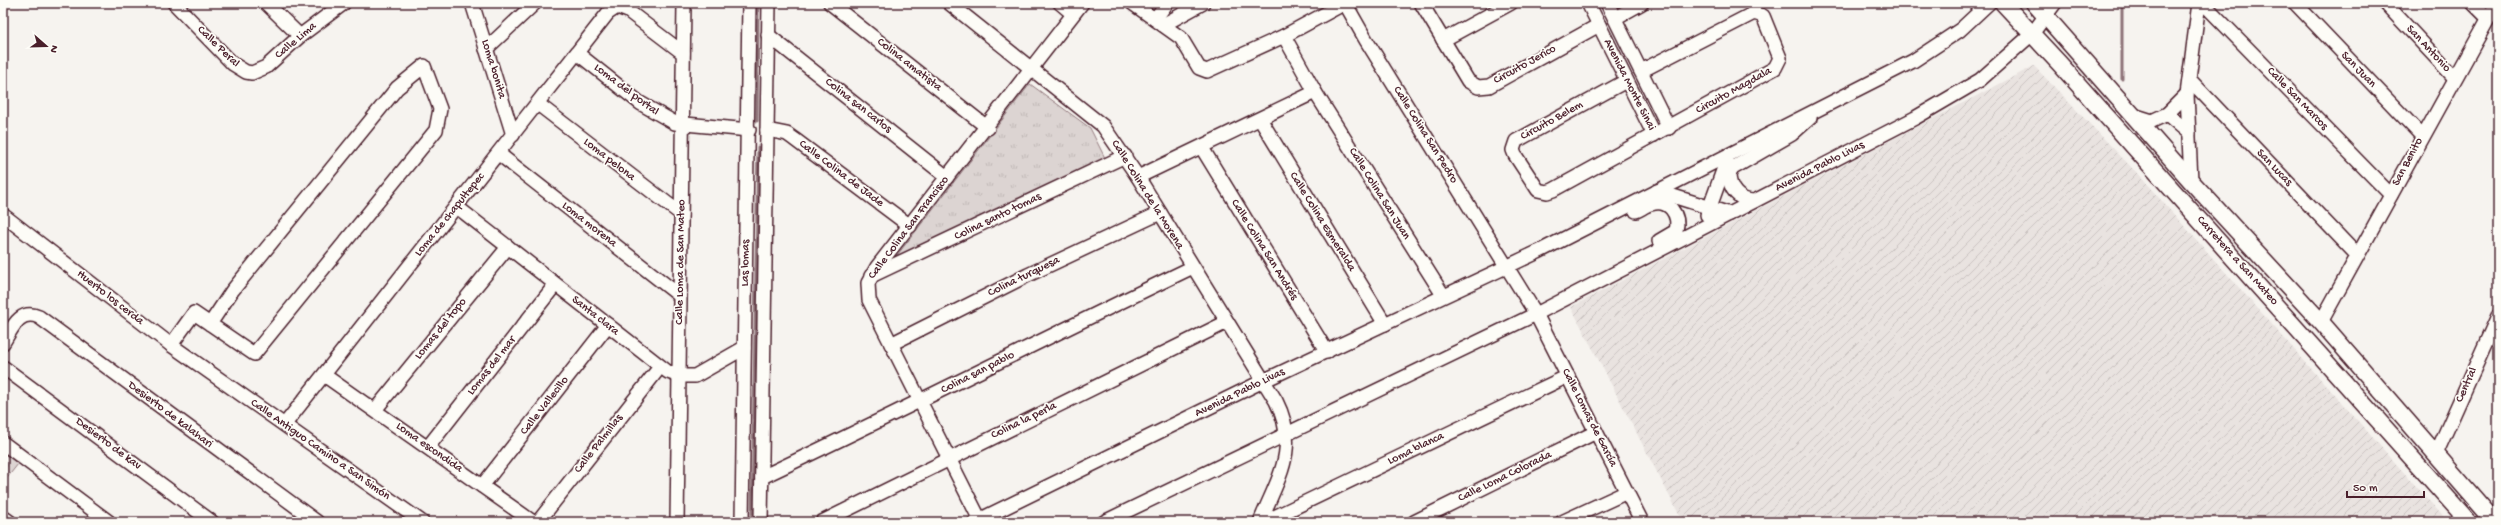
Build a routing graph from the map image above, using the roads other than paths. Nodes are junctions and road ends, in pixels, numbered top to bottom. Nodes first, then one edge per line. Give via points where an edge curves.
1 (174, 3) edge
2 (266, 3) edge
3 (344, 3) edge
4 (472, 3) edge
5 (535, 3) edge
6 (684, 3) edge
7 (749, 3) edge
8 (768, 3) edge
9 (830, 3) edge
10 (949, 3) edge
11 (1060, 3) edge
12 (1082, 3) edge
13 (1132, 3) edge
14 (1168, 3) edge
15 (1203, 3) edge
16 (1345, 3) edge
17 (1421, 3) edge
18 (1511, 3) edge
19 (1588, 3) edge
20 (1607, 3) edge
21 (1642, 3) edge
22 (1989, 3) edge
23 (2003, 3) edge
24 (2034, 3) edge
25 (2198, 3) edge
26 (2203, 3) edge
27 (2295, 3) edge
28 (2385, 3) edge
29 (2473, 3) edge
30 (2497, 3) edge
31 (618, 5) edge
32 (2050, 9) edge
33 (1074, 14) junction
34 (1614, 18) junction
35 (2488, 18) junction
36 (1159, 22) junction
37 (1599, 25) junction
38 (2032, 34) junction
39 (768, 35) junction
40 (300, 36) junction
41 (1284, 36) junction
42 (1443, 40) junction
43 (486, 49) junction
44 (577, 53) junction
45 (683, 53) junction
46 (1032, 69) junction
47 (1641, 71) junction
48 (246, 72) joint
49 (2454, 77) junction
50 (2190, 80) junction
51 (1626, 81) junction
52 (1315, 92) junction
53 (2187, 94) junction
54 (538, 104) junction
55 (1825, 106) junction
56 (2167, 114) junction
57 (2133, 115) junction
58 (1260, 119) junction
59 (684, 126) junction
60 (988, 128) junction
61 (1669, 128) junction
62 (749, 130) junction
63 (768, 130) junction
64 (2189, 133) junction
65 (513, 135) junction
66 (1654, 135) junction
67 (2422, 136) junction
68 (1202, 148) junction
69 (499, 154) junction
70 (1729, 154) junction
71 (1125, 156) junction
72 (947, 177) junction
73 (1138, 177) junction
74 (2191, 181) junction
75 (1657, 191) junction
76 (2391, 195) junction
77 (1754, 201) junction
78 (1709, 206) junction
79 (457, 207) junction
80 (681, 214) junction
81 (1160, 214) junction
82 (1730, 214) junction
83 (3, 215) edge
84 (1603, 218) junction
85 (910, 226) junction
86 (1705, 227) junction
87 (508, 247) junction
88 (2357, 255) junction
89 (1640, 260) junction
90 (1507, 266) junction
91 (1193, 267) junction
92 (870, 277) junction
93 (555, 285) junction
94 (1443, 295) junction
95 (680, 296) junction
96 (2269, 297) junction
97 (1536, 314) junction
98 (2498, 316) edge
99 (1227, 322) junction
100 (2321, 322) junction
101 (210, 324) junction
102 (1385, 324) junction
103 (608, 326) junction
104 (3, 343) edge
105 (891, 344) junction
106 (171, 345) junction
107 (744, 348) junction
108 (1327, 352) junction
109 (3, 367) edge
110 (660, 367) junction
111 (324, 375) junction
112 (679, 376) junction
113 (1568, 376) junction
114 (218, 379) joint
115 (1263, 381) junction
116 (919, 403) junction
117 (2362, 404) junction
118 (375, 410) junction
119 (285, 424) junction
120 (1596, 432) junction
121 (1288, 434) junction
122 (3, 443) edge
123 (428, 447) junction
124 (2436, 454) junction
125 (948, 459) junction
126 (762, 477) junction
127 (482, 486) junction
128 (1627, 492) junction
129 (3, 517) edge
130 (977, 521) edge
131 (10, 522) edge
132 (109, 522) edge
133 (212, 522) edge
134 (317, 522) edge
135 (422, 522) edge
136 (533, 522) edge
137 (538, 522) edge
138 (677, 522) edge
139 (742, 522) edge
140 (762, 522) edge
141 (822, 522) edge
142 (1104, 522) edge
143 (1260, 522) edge
144 (1264, 522) edge
145 (1414, 522) edge
146 (1562, 522) edge
147 (1642, 522) edge
148 (2469, 522) edge
149 (2495, 522) edge

1 - 48 street, Calle Peral via 233,64
2 - 40 street
3 - 40 street, Calle Lima
4 - 43 street, Loma bonita
5 - 43 street
6 - 45 street, Calle Loma de San Mateo
7 - 62 street, Las lomas
8 - 39 street, Las lomas
9 - 60 street, Colina amatista
10 - 46 street, Calle Colina de la Morena
11 - 33 street
12 - 33 street, Calle Colina San Francisco
13 - 36 street
14 - 36 street
15 - 36 street
16 - 41 street
16 - 90 street, Calle Colina San Pedro
17 - 42 street, Circuito Jerico
18 - 42 street
19 - 37 street, Avenida Monte Sinai
20 - 34 street, Avenida Monte Sinai
21 - 34 street
22 - 55 street via 1960,30 1913,61
23 - 38 main road, Carretera a San Mateo
24 - 32 main road, Carretera a San Mateo
25 - 50 street
26 - 76 street, Calle San Marcos
27 - 67 street, San Juan
28 - 49 street, San Antonio
29 - 35 street
30 - 35 street, San Benito
31 - 44 street, Loma de chapultepec via 608,13
31 - 45 street
32 - 38 street, Avenida Pablo Livas
32 - 57 main road, Carretera a San Mateo
33 - 46 street, Calle Colina San Francisco
34 - 47 street, Avenida Monte Sinai
35 - 49 street, San Benito
36 - 41 street via 1181,38 1199,68 1207,71
37 - 42 street, Circuito Jerico via 1483,88 1468,81
37 - 51 street, Avenida Monte Sinai
38 - 77 street, Avenida Pablo Livas via 1980,80 1915,118
38 - 96 main road, Carretera a San Mateo
39 - 63 street, Las lomas
39 - 72 street, Colina san carlos
40 - 48 street, Calle Lima via 266,67 252,73
41 - 52 street, Calle Colina San Juan
43 - 65 street, Loma bonita
44 - 54 street, Loma de chapultepec
44 - 59 street, Loma del portal via 654,113
45 - 59 street, Calle Loma de San Mateo
46 - 60 street, Calle Colina San Francisco
46 - 71 street, Calle Colina de la Morena via 1103,126
47 - 61 street, Avenida Monte Sinai
47 - 61 street, Circuito Magdala via 1754,13 1763,16 1780,58 1778,66
49 - 67 street, San Benito
50 - 53 street
50 - 88 street, San Lucas
51 - 66 street, Avenida Monte Sinai
51 - 66 street, Circuito Belem via 1522,137 1514,145 1515,155 1534,187 1547,192
52 - 58 street
52 - 94 street, Calle Colina San Juan
53 - 56 street
53 - 64 street
54 - 65 street, Loma de chapultepec
54 - 80 street, Loma pelona
55 - 70 street
55 - 77 street via 1792,134 1733,168 1729,180 1735,192 1745,201
56 - 57 street via 2152,121
56 - 64 street
57 - 74 main road, Carretera a San Mateo
58 - 68 street
58 - 102 street, Calle Colina Esmeralda
59 - 62 street, Loma del portal
59 - 80 street, Calle Loma de San Mateo
60 - 72 street, Calle Colina San Francisco
61 - 66 street, Avenida Monte Sinai
62 - 107 street, Las lomas
63 - 85 street, Calle Colina de Jade via 787,134
63 - 126 street, Las lomas
64 - 74 street
65 - 69 street, Loma de chapultepec
67 - 76 street, San Benito
68 - 73 street
68 - 108 street, Calle Colina San Andrés
69 - 79 street, Loma de chapultepec
69 - 95 street, Loma morena
70 - 75 street
70 - 78 street
71 - 73 street, Calle Colina de la Morena
71 - 92 street, Colina santo tomas
72 - 85 street, Calle Colina San Francisco
73 - 81 street, Calle Colina de la Morena
74 - 100 main road, Carretera a San Mateo
75 - 78 street
75 - 84 street
76 - 88 street, San Benito
77 - 82 street, Avenida Pablo Livas
78 - 82 street
78 - 86 street
79 - 87 street, Santa clara
79 - 111 street, Loma de chapultepec
80 - 95 street, Calle Loma de San Mateo
81 - 91 street, Calle Colina de la Morena
81 - 105 street, Colina turquesa via 1028,274
82 - 86 street, Avenida Pablo Livas
83 - 106 street, Huerto los cerda
84 - 89 street via 1615,222 1651,204 1666,205 1672,209 1678,219 1676,231 1642,250
84 - 90 street, Avenida Pablo Livas
85 - 92 street, Calle Colina San Francisco
86 - 89 street, Avenida Pablo Livas
87 - 93 street, Santa clara
87 - 118 street, Lomas del topo
88 - 100 street, San Benito
89 - 97 street, Avenida Pablo Livas
90 - 94 street, Avenida Pablo Livas
90 - 97 street, Calle Colina San Pedro
91 - 99 street, Calle Colina de la Morena
91 - 116 street, Colina san pablo via 1049,336
92 - 105 street, Calle Colina San Francisco via 867,291 869,300
93 - 103 street, Santa clara
93 - 123 street, Lomas del mar
94 - 102 street, Avenida Pablo Livas
95 - 112 street, Calle Loma de San Mateo
96 - 100 main road via 2306,326 2312,327
96 - 117 main road, Carretera a San Mateo
97 - 113 street, Calle Lomas de García
97 - 121 street
98 - 124 street, Central
99 - 115 street, Calle Colina de la Morena
99 - 125 street, Colina la perla
100 - 117 main road via 2320,333 2325,351 2357,392
100 - 124 main road, Carretera a San Mateo
101 - 101 street via 254,354 436,130 440,109 424,66 397,88 232,291
101 - 106 street via 194,313
102 - 108 street, Avenida Pablo Livas
103 - 110 street, Santa clara
103 - 127 street, Calle Vallecillo
104 - 134 street, Desierto de kalahari via 22,316 27,314 40,317
105 - 116 street, Calle Colina San Francisco
106 - 114 street, Huerto los cerda
107 - 112 street via 695,376
107 - 139 street, Las lomas
108 - 115 street, Avenida Pablo Livas
109 - 133 street, Desierto de kav
110 - 112 street, Santa clara
110 - 137 street, Calle Palmillas
111 - 118 street, Loma escondida
111 - 119 street, Loma de chapultepec
112 - 138 street, Calle Loma de San Mateo
113 - 120 street, Calle Lomas de García
113 - 144 street, Loma blanca
114 - 119 street, Calle Antiguo Camino a San Simón
115 - 121 street, Calle Colina de la Morena via 1282,414
115 - 130 street, Avenida Pablo Livas
116 - 125 street, Calle Colina San Francisco
116 - 126 street, Colina san pablo
117 - 148 main road, Carretera a San Mateo
118 - 123 street, Loma escondida
119 - 135 street, Calle Antiguo Camino a San Simón
120 - 128 street, Calle Lomas de García
120 - 145 street, Calle Loma Colorada
121 - 142 street
121 - 143 street via 1284,463
122 - 132 street
123 - 127 street, Loma escondida
124 - 149 main road, Carretera a San Mateo
125 - 130 street, Calle Colina San Francisco
125 - 141 street, Colina la perla
126 - 140 street, Las lomas
127 - 136 street, Loma escondida
128 - 146 street
128 - 147 street, Calle Lomas de García
129 - 131 street

